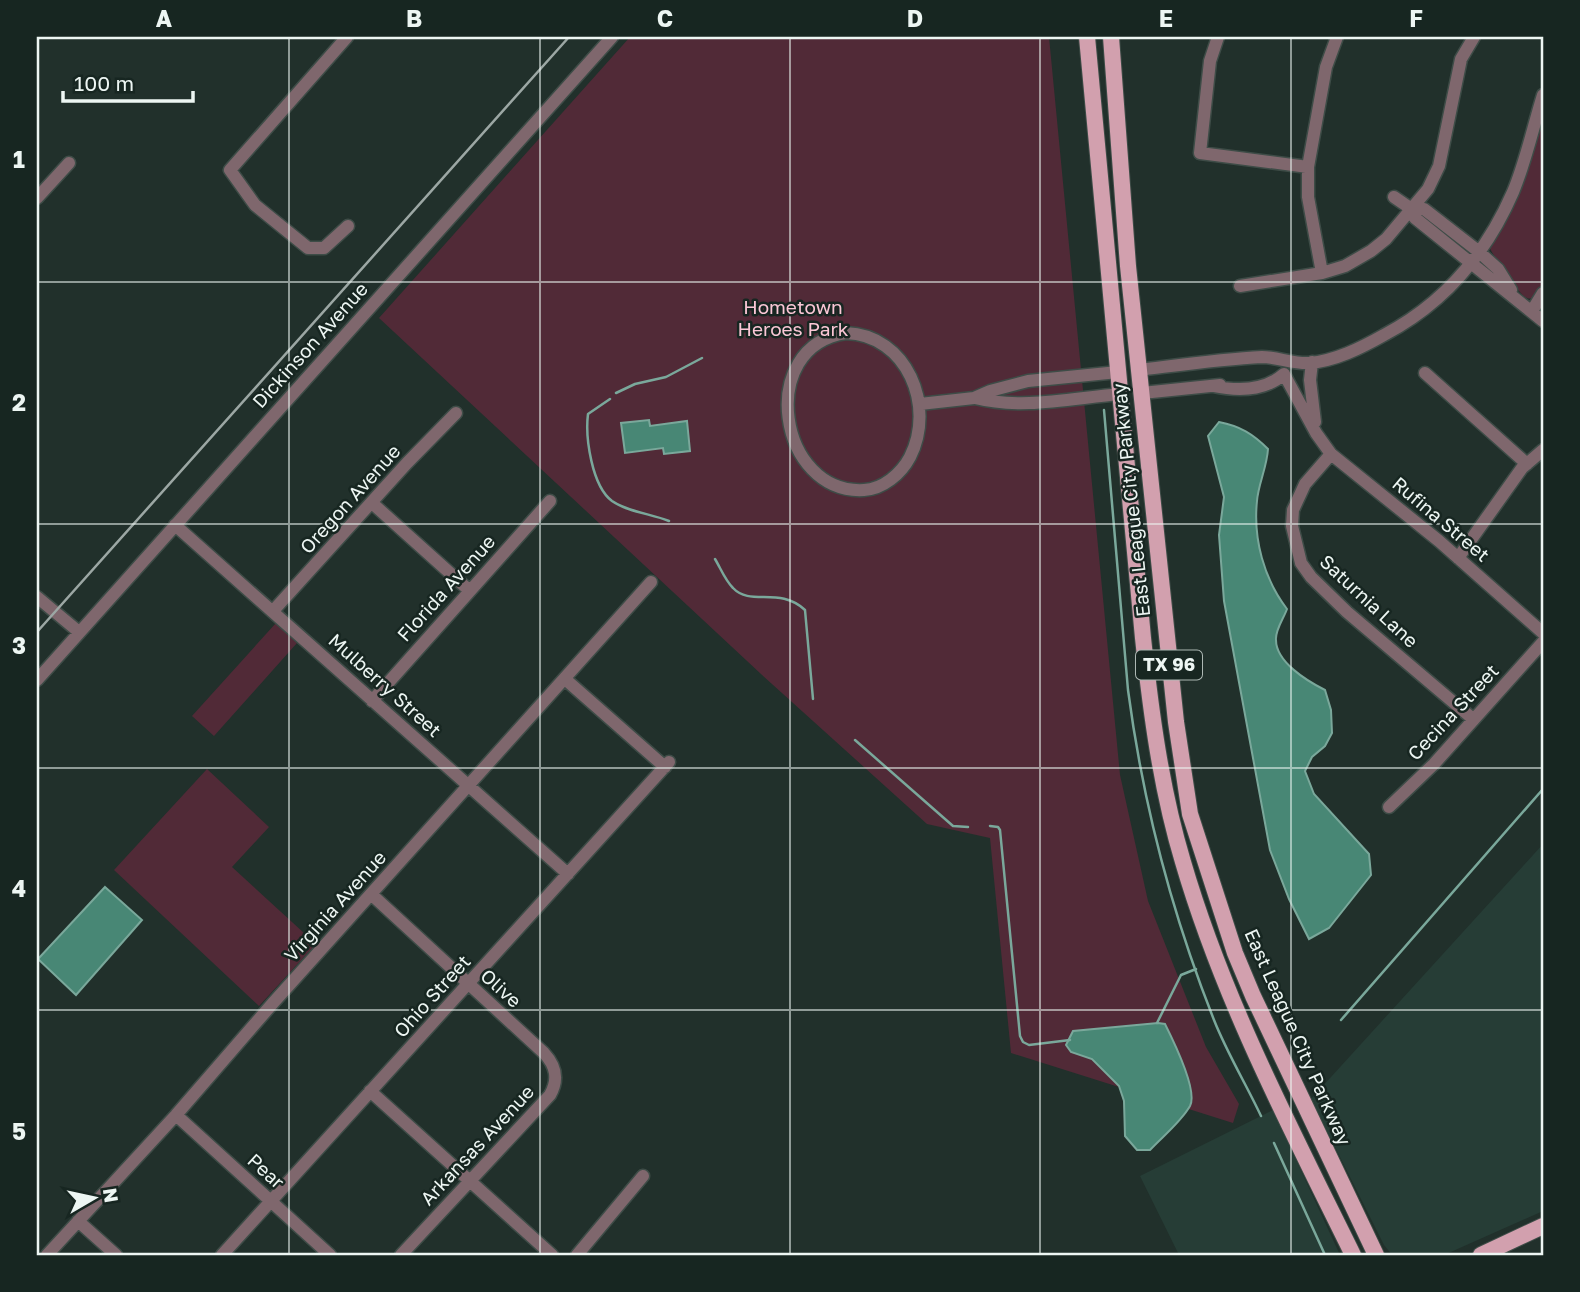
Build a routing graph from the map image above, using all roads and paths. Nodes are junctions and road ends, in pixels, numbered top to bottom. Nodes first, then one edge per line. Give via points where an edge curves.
1 (347, 37) edge
2 (612, 37) edge
3 (1079, 37) edge
4 (1087, 37) edge
5 (1111, 37) edge
6 (1218, 37) edge
7 (1337, 37) edge
8 (1474, 37) edge
9 (1543, 95) edge
10 (1097, 141) junction
11 (69, 163) dead end
12 (1308, 167) junction
13 (1394, 197) dead end
14 (37, 198) edge
15 (1410, 208) junction
16 (348, 226) dead end
17 (1474, 256) junction
18 (1322, 273) junction
19 (1240, 286) dead end
20 (1543, 293) edge
21 (1532, 311) junction
22 (1543, 321) edge
23 (1309, 363) junction
24 (1139, 369) junction
25 (1118, 372) junction
26 (1426, 373) dead end
27 (1284, 374) junction
28 (1054, 379) junction
29 (1142, 393) junction
30 (1121, 394) junction
31 (974, 398) junction
32 (1056, 401) junction
33 (920, 404) junction
34 (456, 413) dead end
35 (1316, 433) junction
36 (1543, 450) edge
37 (1331, 454) junction
38 (1527, 464) junction
39 (550, 501) dead end
40 (372, 503) junction
41 (175, 525) junction
42 (1458, 558) junction
43 (651, 582) dead end
44 (470, 591) junction
45 (37, 597) edge
46 (274, 611) junction
47 (79, 632) junction
48 (1543, 633) edge
49 (1543, 642) edge
50 (565, 679) junction
51 (37, 680) edge
52 (372, 701) junction
53 (1473, 719) junction
54 (469, 787) junction
55 (1388, 807) dead end
56 (568, 874) junction
57 (371, 894) junction
58 (468, 984) junction
59 (544, 1053) joint
60 (370, 1091) junction
61 (176, 1115) junction
62 (643, 1176) dead end
63 (470, 1180) junction
64 (271, 1201) junction
65 (1329, 1207) junction
66 (78, 1221) junction
67 (1543, 1226) edge
68 (1369, 1240) junction
69 (47, 1255) edge
70 (116, 1255) edge
71 (222, 1255) edge
72 (330, 1255) edge
73 (401, 1255) edge
74 (552, 1255) edge
75 (578, 1255) edge
76 (1343, 1255) edge
77 (1353, 1255) edge
78 (1376, 1255) edge
79 (1383, 1255) edge
80 (1481, 1255) edge

1 - 16 street via 230,170 255,205 307,248 324,248
2 - 41 street, Dickinson Avenue
3 - 10 main road
4 - 10 main road, East League City Parkway / TX 96
5 - 24 main road, East League City Parkway / TX 96
6 - 12 street via 1210,61 1200,153
7 - 12 street via 1326,67
8 - 15 street via 1461,59 1439,166 1428,189
9 - 17 street via 1514,189 1497,225
10 - 25 main road, East League City Parkway / TX 96
11 - 14 street
12 - 18 street via 1308,197
13 - 15 street
15 - 17 street via 1415,218
15 - 18 street via 1371,251
17 - 21 street
17 - 23 street via 1433,304 1398,328 1357,349
18 - 19 street
20 - 21 street
21 - 22 street
23 - 24 street via 1265,357
23 - 27 street
23 - 35 street, Rufina Street
24 - 25 main road
24 - 29 main road, East League City Parkway / TX 96
25 - 28 street
25 - 30 main road, East League City Parkway / TX 96
26 - 38 street
27 - 29 street
27 - 35 street, Rufina Street
28 - 31 street via 1013,384
28 - 32 street
29 - 30 main road
29 - 68 main road, East League City Parkway / TX 96 via 1190,814 1253,996
30 - 32 street
30 - 65 main road, East League City Parkway / TX 96 via 1152,717 1182,859 1227,989
31 - 32 street via 1015,404
31 - 33 street
33 - 33 street via 910,376 893,352 867,336 846,333 805,351 792,377 788,412 794,440 815,474 840,487 868,490 891,479 907,462 917,438
34 - 40 street, Oregon Avenue
35 - 37 street, Rufina Street
36 - 38 street
37 - 42 street, Rufina Street
37 - 53 street, Saturnia Lane via 1305,484 1293,510 1301,563 1347,612
38 - 42 street
39 - 44 street, Florida Avenue
40 - 44 street
40 - 46 street, Oregon Avenue
41 - 46 street, Mulberry Street
41 - 47 street, Dickinson Avenue
42 - 48 street, Rufina Street
43 - 50 street, Virginia Avenue
44 - 52 street, Florida Avenue
45 - 47 street
46 - 52 street, Mulberry Street
47 - 51 street, Dickinson Avenue
49 - 53 street, Cecina Street
50 - 54 street, Virginia Avenue
50 - 56 street, Ohio Street via 667,764
52 - 54 street, Mulberry Street
53 - 55 street, Cecina Street
54 - 56 street, Mulberry Street
54 - 57 street, Virginia Avenue
56 - 58 street, Ohio Street
57 - 58 street, Olive
57 - 61 street, Virginia Avenue
58 - 59 street, Olive
58 - 60 street, Ohio Street
59 - 63 street, Arkansas Avenue via 555,1071 553,1090
60 - 63 street
60 - 64 street, Ohio Street
61 - 64 street, Pear
61 - 66 street, Virginia Avenue
62 - 75 street
63 - 73 street, Arkansas Avenue
63 - 74 street
64 - 71 street, Ohio Street
64 - 72 street, Pear
65 - 76 main road
65 - 77 main road, East League City Parkway / TX 96
66 - 69 street, Virginia Avenue
66 - 70 street
67 - 80 main road
68 - 78 main road, East League City Parkway / TX 96
68 - 79 main road

